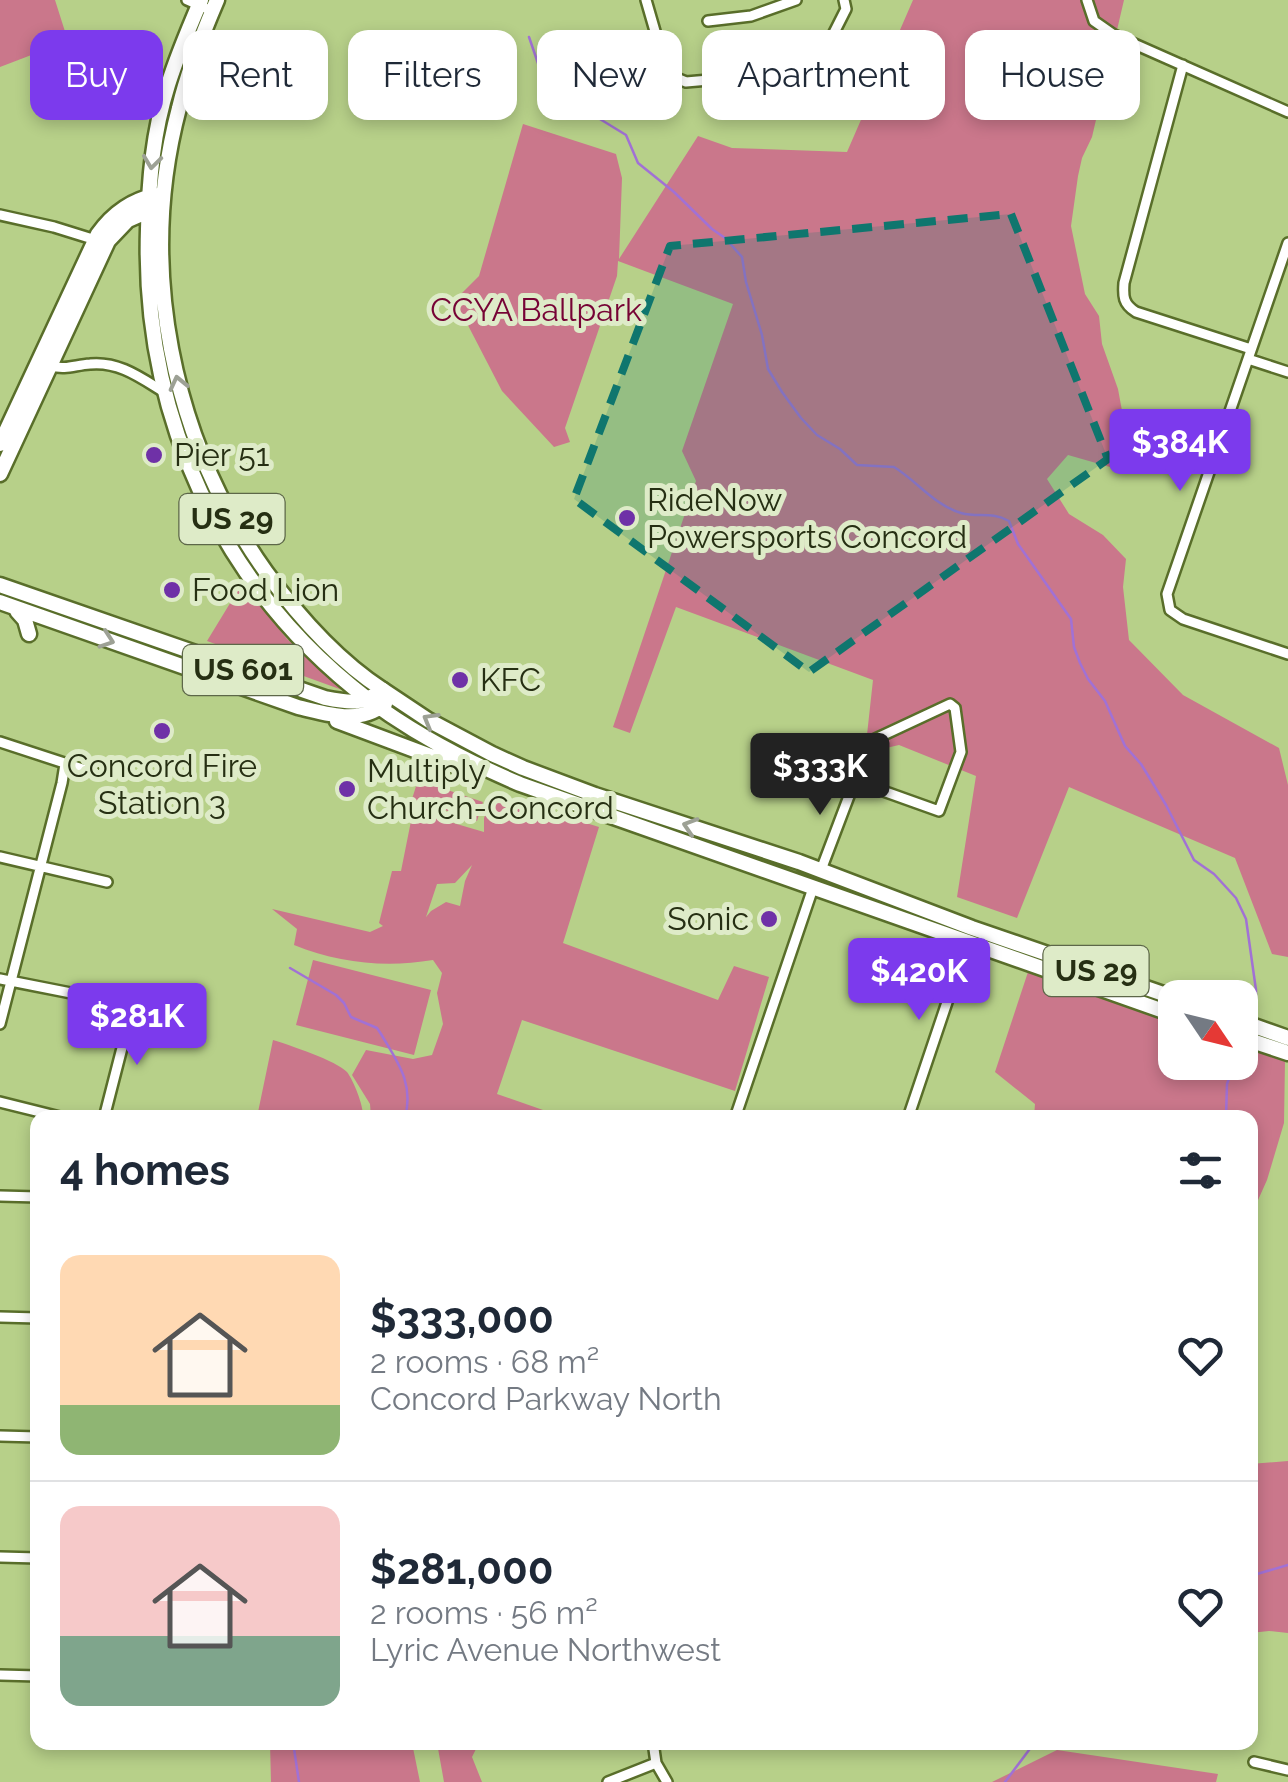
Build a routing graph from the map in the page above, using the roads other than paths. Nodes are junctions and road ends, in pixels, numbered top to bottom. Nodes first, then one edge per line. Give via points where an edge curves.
1 (646, 0) edge
2 (796, 0) edge
3 (844, 0) edge
4 (1087, 0) edge
5 (203, 3) edge
6 (708, 21) dead end
7 (835, 30) edge
8 (1182, 65) junction
9 (702, 81) edge
10 (1288, 112) edge
11 (156, 202) junction
12 (0, 215) edge
13 (100, 242) junction
14 (1288, 244) edge
15 (64, 307) junction
16 (1249, 354) junction
17 (51, 366) junction
18 (159, 372) junction
19 (1288, 372) edge
20 (33, 373) junction
21 (144, 379) junction
22 (164, 392) junction
23 (0, 444) edge
24 (2, 468) edge
25 (0, 585) edge
26 (2, 603) edge
27 (1288, 654) edge
28 (190, 661) junction
29 (388, 694) junction
30 (375, 704) junction
31 (298, 706) junction
32 (0, 742) edge
33 (64, 764) junction
34 (95, 773) dead end
35 (855, 781) junction
36 (520, 784) junction
37 (634, 808) junction
38 (629, 824) junction
39 (700, 848) junction
40 (0, 856) edge
41 (39, 866) junction
42 (820, 870) junction
43 (107, 882) dead end
44 (813, 888) junction
45 (892, 898) junction
46 (970, 935) junction
47 (5, 981) edge
48 (1158, 993) edge
49 (1158, 1008) edge
50 (132, 1009) junction
51 (191, 1022) dead end
52 (0, 1024) edge
53 (1258, 1027) edge
54 (1288, 1038) edge
55 (1258, 1043) edge
56 (1288, 1054) edge
57 (0, 1102) edge
58 (32, 1110) edge
59 (106, 1110) edge
60 (738, 1110) edge
61 (911, 1110) edge
62 (0, 1196) edge
63 (30, 1197) edge
64 (0, 1317) edge
65 (30, 1318) edge
66 (0, 1436) edge
67 (30, 1438) edge
68 (0, 1556) edge
69 (30, 1558) edge
70 (0, 1675) edge
71 (30, 1676) edge
72 (654, 1750) edge
73 (656, 1762) junction
74 (1254, 1762) dead end
75 (1288, 1770) edge
76 (608, 1782) edge
77 (667, 1782) edge

1 - 9 street via 674,77
2 - 6 street via 751,16
3 - 7 street
4 - 8 street via 1099,26
5 - 11 main road, US 29
8 - 10 street
8 - 16 street via 1123,297 1136,312
11 - 13 main road
11 - 18 main road, US 29 via 148,284
29 -> 11 main road, US 29 via 284,597 223,504 176,376
12 - 13 street
13 - 15 main road
13 - 17 main road
14 - 16 street
15 - 17 main road via 47,360
15 - 20 main road
16 - 19 street
16 - 27 street via 1167,600 1183,619
17 - 21 street via 106,364
17 - 24 main road
18 - 21 street
18 - 22 main road, US 29
20 - 23 main road
20 - 24 main road via 35,384
21 - 22 street
22 - 30 main road, US 29 via 205,502 254,584 315,652
25 - 28 main road, US 601
26 -> 28 main road, US 601
28 - 30 main road, US 601 via 325,698
28 - 31 main road, US 601
29 - 30 main road
37 -> 29 main road, US 29 via 492,754
30 - 31 main road via 369,714 338,717
30 - 36 main road, US 29 via 444,749
31 - 36 main road, US 601 via 492,780
32 - 33 street
33 - 34 street
33 - 41 street
35 - 35 street via 939,811 960,752 955,708 950,704 875,739
35 - 42 street
36 - 38 main road, US 29
37 - 38 main road
42 -> 37 main road, US 29
38 - 39 main road, US 29
39 - 42 main road via 800,873
39 - 44 main road, US 29
40 - 41 street
41 - 43 street
41 - 47 street
42 - 45 main road, US 29
44 - 45 main road via 822,883
44 - 46 main road, US 29
44 - 60 street
45 - 46 main road, US 29
46 - 48 main road, US 29
46 - 49 main road, US 29
46 - 61 street
47 - 50 street
47 - 52 street
50 - 51 street
50 - 59 street
53 - 54 main road
55 - 56 main road
57 - 58 street
62 - 63 street
64 - 65 street
66 - 67 street
68 - 69 street
70 - 71 street
72 - 73 street
73 - 76 street
73 - 77 street
74 - 75 street

